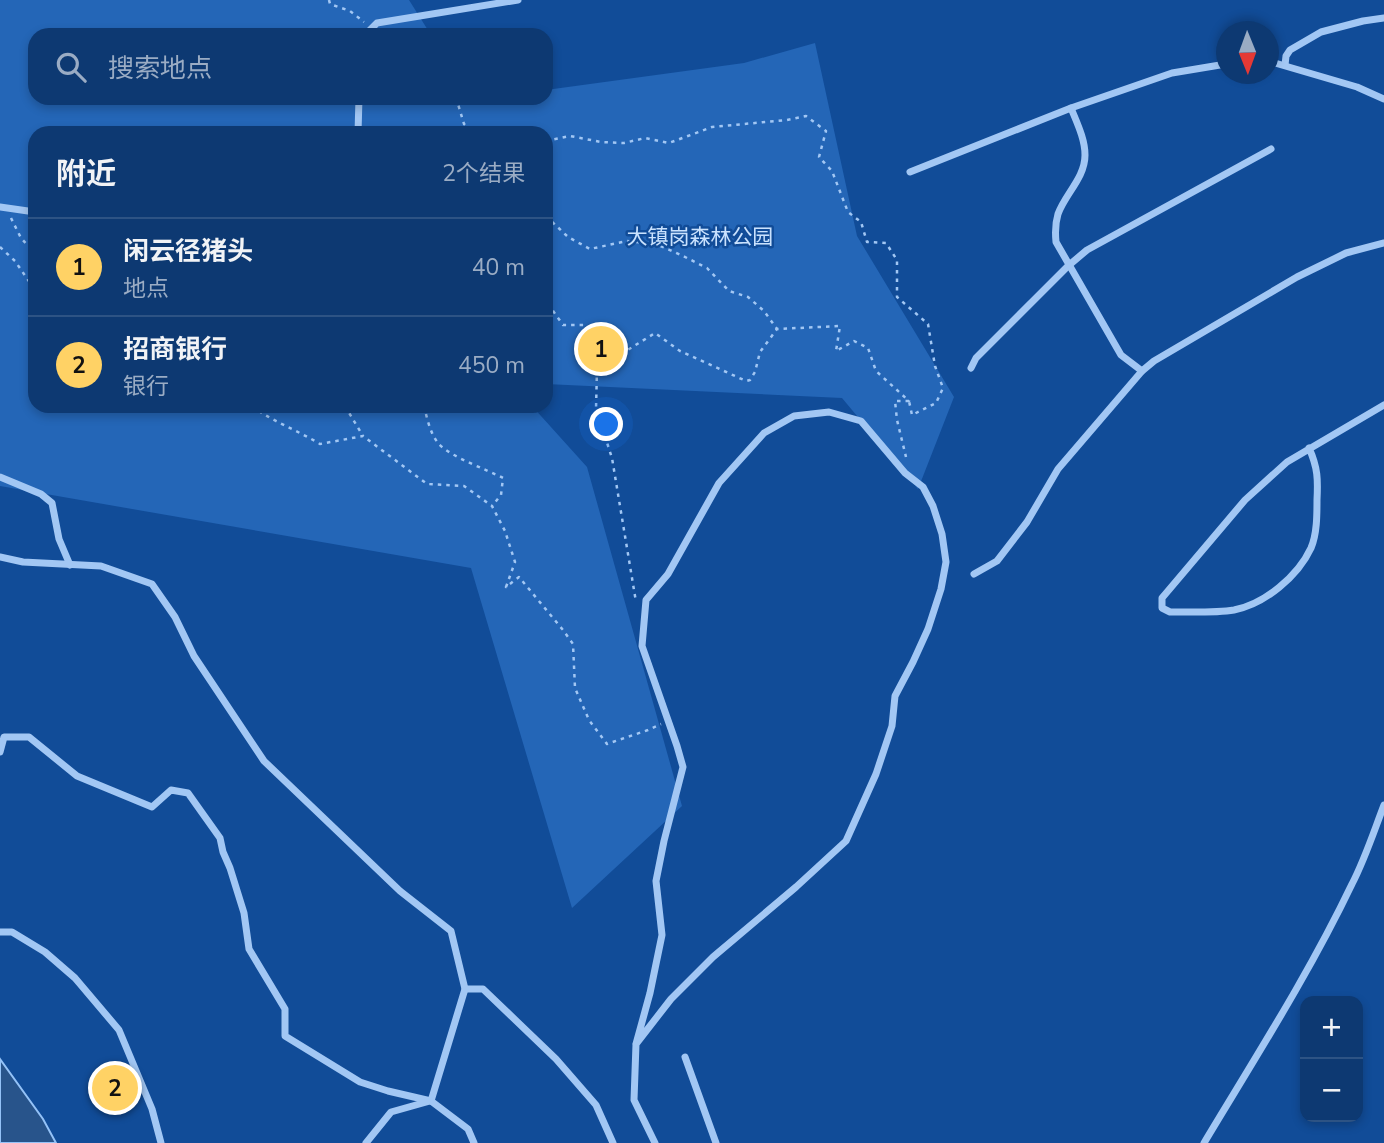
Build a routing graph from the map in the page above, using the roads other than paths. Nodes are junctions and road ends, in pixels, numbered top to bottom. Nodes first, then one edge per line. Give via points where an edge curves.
1 (518, 0) edge
2 (1384, 18) edge
3 (371, 28) edge
4 (1279, 63) edge
5 (1284, 65) junction
6 (1216, 66) edge
7 (1384, 99) edge
8 (359, 105) edge
9 (1071, 108) junction
10 (358, 126) edge
11 (1271, 149) dead end
12 (910, 172) dead end
13 (3, 208) edge
14 (28, 211) edge
15 (1384, 243) edge
16 (1068, 266) junction
17 (971, 368) dead end
18 (1142, 371) junction
19 (1384, 405) edge
20 (1309, 448) junction
21 (0, 477) edge
22 (0, 557) edge
23 (70, 565) junction
24 (974, 574) dead end
25 (0, 752) edge
26 (1384, 805) edge
27 (0, 932) edge
28 (465, 989) junction
29 (636, 1044) junction
30 (685, 1057) dead end
31 (431, 1101) junction
32 (161, 1143) edge
33 (366, 1143) edge
34 (474, 1143) edge
35 (613, 1143) edge
36 (654, 1143) edge
37 (716, 1143) edge
38 (1204, 1143) edge

1 - 3 street via 377,23
2 - 5 street via 1321,32 1290,50
4 - 5 street
5 - 7 street
6 - 9 street via 1172,73
8 - 10 street
9 - 12 street
9 - 16 street via 1085,158 1055,226 1056,242
11 - 16 street via 1087,250
13 - 14 street
15 - 18 street via 1346,253 1297,277
16 - 17 street
16 - 18 street via 1121,355
18 - 24 street via 1058,469 998,561
19 - 20 street
20 - 20 street via 1245,500 1162,598 1162,608 1170,612 1234,610 1264,597 1298,570 1312,546 1317,520 1318,476
21 - 23 street via 52,503
22 - 23 street
23 - 28 street via 101,566 152,584 264,761 400,891 451,931
25 - 31 street via 4,737 29,737 77,776 152,807 171,790 188,793 219,838 244,913 249,949 285,1009 285,1035 360,1082
26 - 38 street via 1354,882
27 - 32 street via 12,932 45,953 75,978 119,1030
28 - 31 street
28 - 35 street via 483,989 556,1059 596,1105
29 - 29 street via 671,999 713,957 845,841 876,774 892,726 895,696 928,629 946,562 942,534 923,487 860,421 829,412 794,416 764,433 719,483 668,574 646,600 642,646 682,767 656,881 662,935
29 - 36 street via 634,1100
30 - 37 street
31 - 33 street via 391,1112
31 - 34 street via 468,1129

